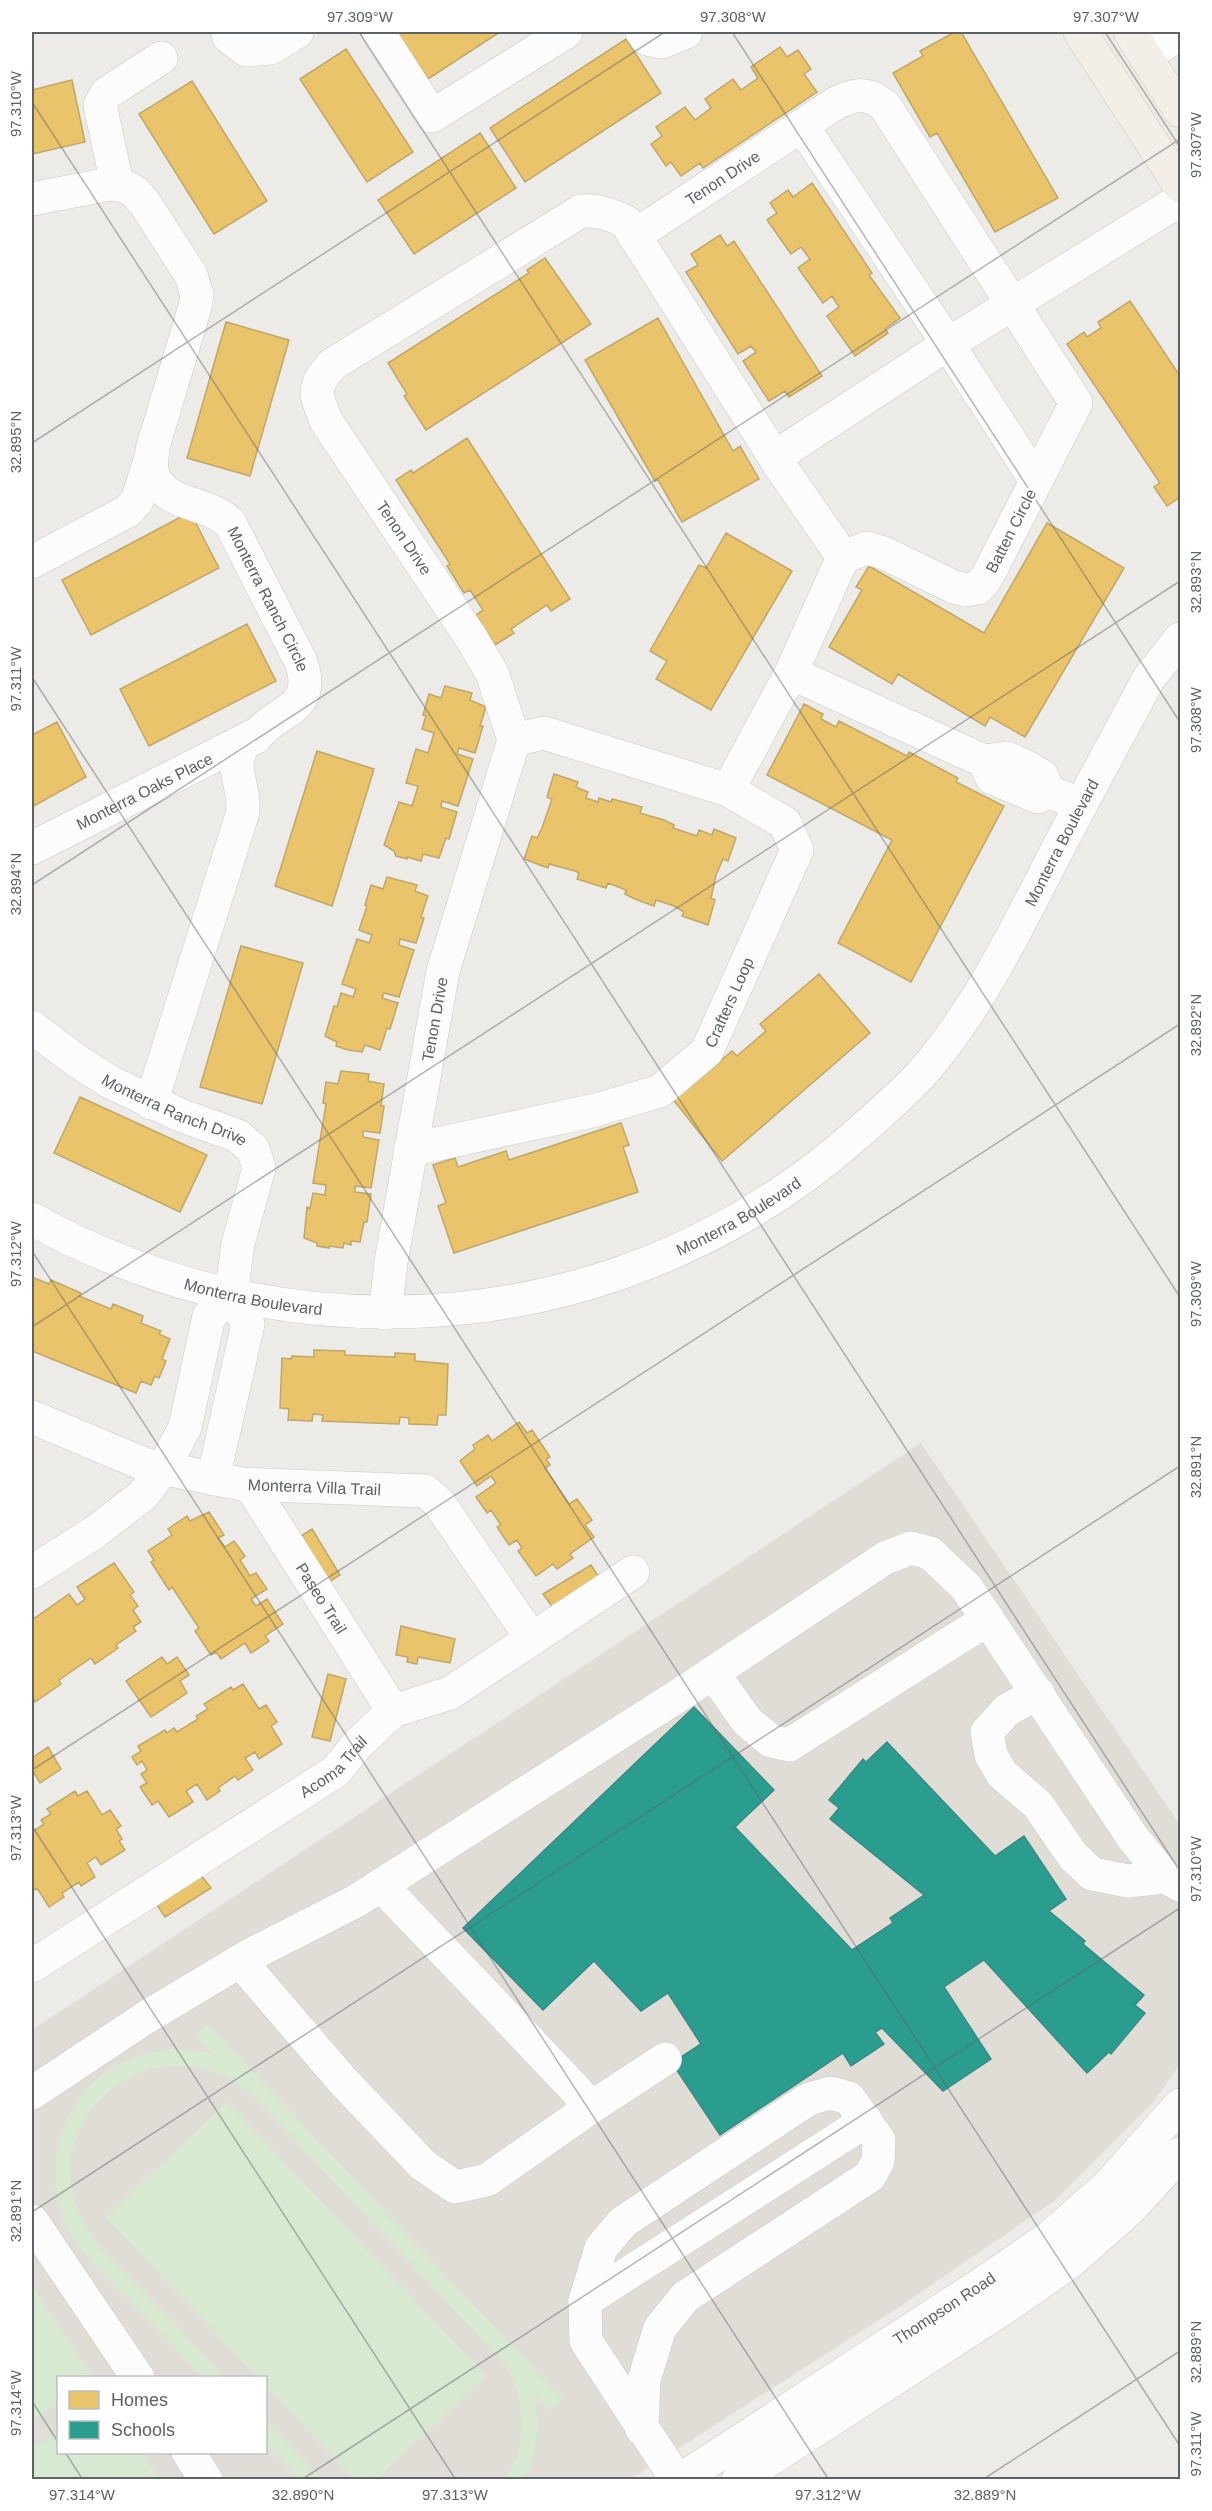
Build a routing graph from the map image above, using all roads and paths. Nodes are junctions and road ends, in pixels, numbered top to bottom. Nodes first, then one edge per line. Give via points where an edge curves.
1 (227, 32) edge
2 (297, 32) edge
3 (378, 32) edge
4 (566, 32) edge
5 (642, 32) edge
6 (686, 32) edge
7 (1080, 32) edge
8 (1180, 34) edge
9 (1137, 44) edge
10 (162, 58) dead end
11 (854, 94) joint
12 (1180, 111) edge
13 (802, 126) junction
14 (117, 184) junction
15 (1180, 186) edge
16 (32, 199) edge
17 (1180, 200) edge
18 (634, 236) junction
19 (1012, 305) junction
20 (948, 345) junction
21 (153, 450) junction
22 (774, 457) junction
23 (1036, 481) junction
24 (843, 557) junction
25 (32, 562) edge
26 (1180, 639) edge
27 (791, 673) junction
28 (258, 733) junction
29 (514, 740) junction
30 (728, 790) junction
31 (1081, 805) junction
32 (32, 848) edge
33 (32, 1027) edge
34 (151, 1103) junction
35 (410, 1150) junction
36 (32, 1219) edge
37 (231, 1295) junction
38 (385, 1313) junction
39 (189, 1410) junction
40 (32, 1417) edge
41 (227, 1418) junction
42 (163, 1469) junction
43 (213, 1479) junction
44 (250, 1485) junction
45 (32, 1572) edge
46 (633, 1572) dead end
47 (988, 1619) junction
48 (532, 1639) junction
49 (713, 1673) junction
50 (1038, 1693) junction
51 (393, 1712) junction
52 (1173, 1881) edge
53 (381, 1885) junction
54 (240, 1961) junction
55 (32, 1966) edge
56 (664, 2059) dead end
57 (32, 2093) edge
58 (1180, 2105) edge
59 (587, 2110) junction
60 (866, 2121) junction
61 (1180, 2154) edge
62 (32, 2221) edge
63 (1026, 2273) junction
64 (585, 2301) junction
65 (137, 2376) edge
66 (642, 2429) junction
67 (189, 2454) edge
68 (206, 2480) edge
69 (679, 2480) edge
70 (738, 2480) edge

1 - 2 street via 246,50 270,48
3 - 4 street via 432,116
5 - 6 street via 647,39 662,42
7 - 15 main road
8 - 9 street
9 - 12 main road
10 - 14 street via 107,93 100,105
11 - 13 street, Tenon Drive
11 - 19 street, Batten Circle via 874,97 885,106
13 - 18 street, Tenon Drive
13 - 20 street
14 - 16 street
14 - 21 street, Monterra Ranch Circle via 135,192 144,202 191,275 197,295
17 - 19 street
18 - 22 street
18 - 29 street, Tenon Drive via 626,222 610,214 581,211 333,364 318,381 317,396 326,421 492,673
19 - 20 street
19 - 23 street, Batten Circle via 1076,403
20 - 22 street
20 - 23 street
21 - 25 street via 136,501 128,511
21 - 28 street, Monterra Ranch Circle via 153,474 163,491 219,513 230,523 301,662 305,685 298,703
22 - 24 street
23 - 24 street, Batten Circle via 987,578 978,588 954,588 867,548
24 - 27 street
26 - 31 street, Monterra Boulevard via 1149,678
27 - 30 street
27 - 31 street via 984,761 992,778 1026,794 1038,797 1048,791
28 - 32 street, Monterra Oaks Place
28 - 34 street, Monterra Ranch Circle via 238,756 236,773 244,801 243,815
29 - 30 street, Crafters Loop via 544,733
29 - 35 street, Tenon Drive via 443,972
30 - 35 street, Crafters Loop via 785,823 797,850 707,1051 660,1091 596,1110
31 - 38 street, Monterra Boulevard via 1002,957 963,1020 923,1071 835,1154 791,1187 715,1232 664,1256 563,1291 464,1310
33 - 34 street, Monterra Ranch Drive via 77,1061
34 - 37 street, Monterra Ranch Drive via 238,1136 249,1143 256,1155 258,1178 238,1244
35 - 38 street, Tenon Drive
36 - 37 street, Monterra Boulevard via 113,1259
37 - 38 street, Monterra Boulevard via 282,1305
37 - 39 street via 209,1316
37 - 41 street via 248,1324
39 - 41 street
39 - 42 street via 185,1428
40 - 42 street, Monterra Villa Trail
41 - 43 street
42 - 43 street, Monterra Villa Trail
42 - 45 street via 135,1501
43 - 44 street, Monterra Villa Trail
44 - 48 street, Monterra Villa Trail via 424,1491 439,1503
44 - 51 street, Paseo Trail
46 - 48 street, Acoma Trail
47 - 49 street via 966,1587 930,1553 911,1548 885,1558
47 - 49 street via 789,1745 771,1741 747,1721
47 - 50 street
48 - 51 street, Acoma Trail via 450,1693
49 - 53 street
50 - 52 street via 1133,1838
50 - 52 street via 1007,1710 987,1732 991,1755 1002,1774 1038,1805 1073,1856 1092,1874 1128,1881
51 - 55 street, Acoma Trail via 358,1743 336,1771
53 - 54 street
53 - 59 street via 578,2092
54 - 57 street
54 - 59 street via 342,2080 423,2165 455,2187 487,2180
56 - 59 street
58 - 63 street, Thompson Road via 1108,2186 1050,2237
60 - 64 street
60 - 64 street via 849,2098 830,2093 809,2099 623,2222 601,2248
60 - 66 street via 879,2140 878,2161 870,2176 685,2297 660,2328 644,2380
61 - 63 street, Thompson Road via 1130,2209 1070,2262
62 - 65 street
63 - 69 street, Thompson Road
63 - 70 street, Thompson Road
64 - 66 street via 586,2341
66 - 69 street
67 - 68 street

